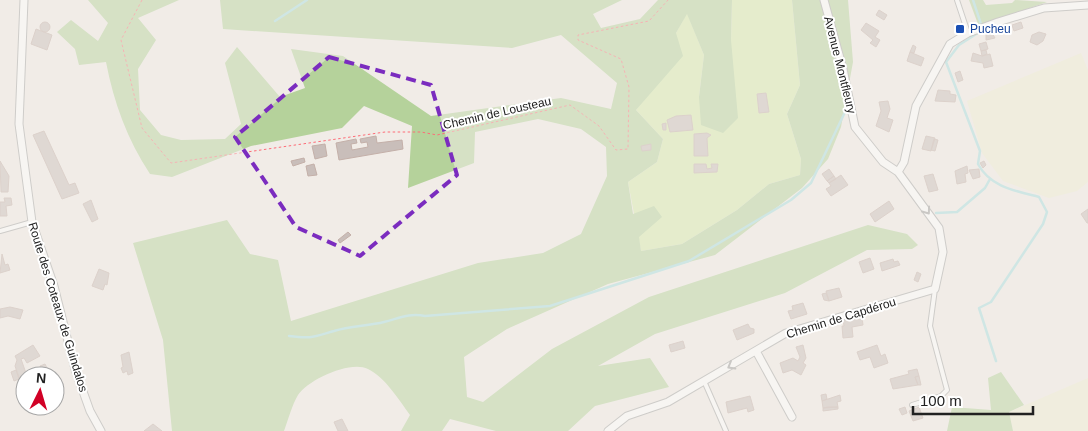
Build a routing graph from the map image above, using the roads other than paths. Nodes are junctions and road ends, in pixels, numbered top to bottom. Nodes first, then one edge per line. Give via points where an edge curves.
1 (24, 0) edge
2 (824, 0) edge
3 (957, 0) edge
4 (1088, 4) edge
5 (968, 33) junction
6 (898, 172) junction
7 (32, 222) junction
8 (0, 231) edge
9 (935, 289) junction
10 (756, 351) junction
11 (704, 381) junction
12 (912, 406) dead end
13 (792, 417) dead end
14 (101, 431) edge
15 (608, 431) edge
16 (726, 431) edge

1 - 7 street, Route des Coteaux de Guindalos via 19,124
2 - 6 street, Avenue Montfleury via 855,127 883,162
3 - 5 lane
4 - 5 street via 1044,8
5 - 6 street via 950,44 916,106 904,162
6 -> 9 street via 939,228 943,252
7 - 8 lane
7 - 14 street, Route des Coteaux de Guindalos via 54,286 75,369
9 - 10 street, Chemin de Capdérou via 786,334
9 - 12 lane via 930,326 947,390 941,396
10 -> 11 street, Chemin de Capdérou
10 - 13 street
11 - 15 street, Chemin de Capdérou via 668,402 627,416
11 - 16 lane

